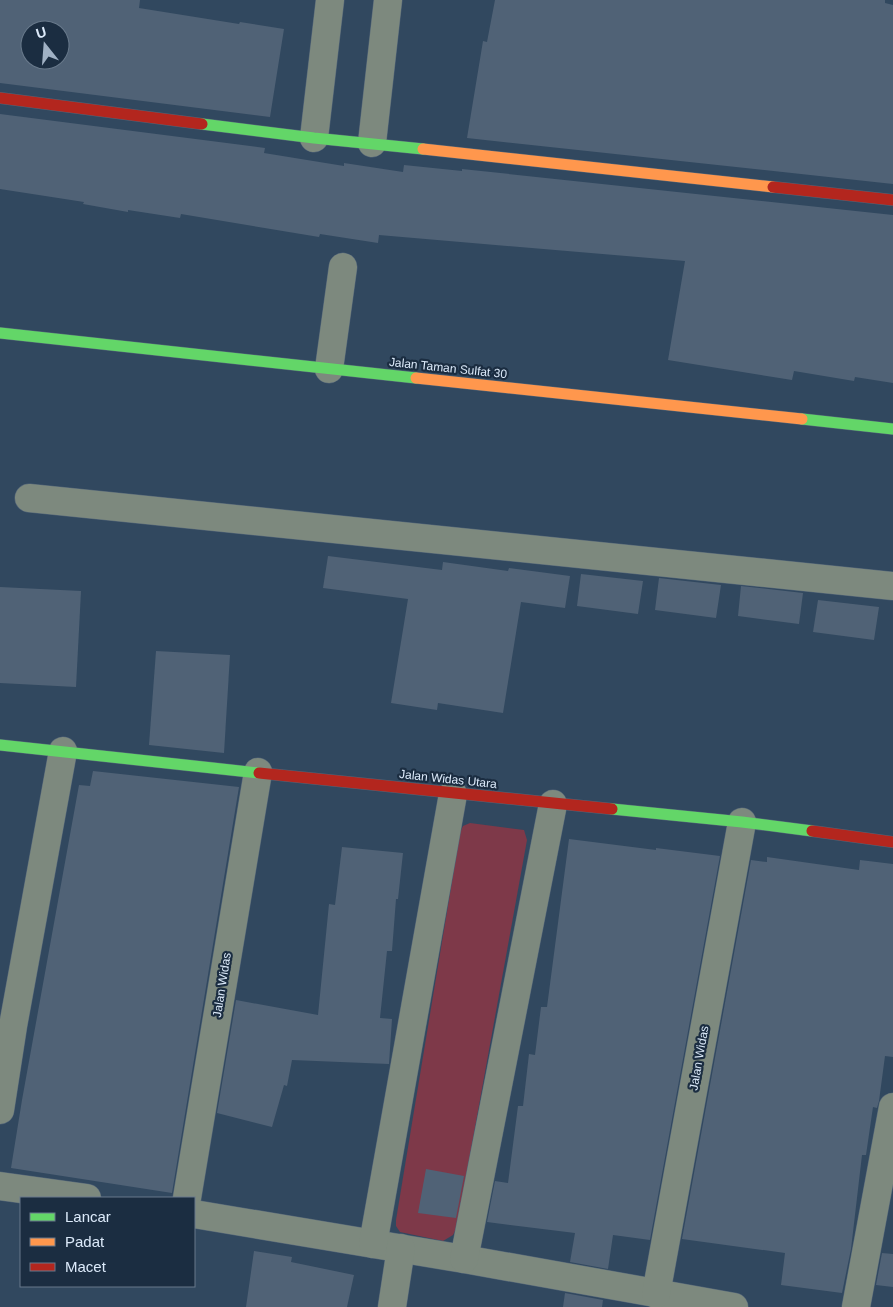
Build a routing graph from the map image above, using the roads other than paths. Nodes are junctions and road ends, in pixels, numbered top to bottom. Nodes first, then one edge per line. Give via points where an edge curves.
1 (330, 0) edge
2 (388, 0) edge
3 (0, 98) edge
4 (314, 138) junction
5 (372, 143) junction
6 (893, 200) edge
7 (343, 267) dead end
8 (0, 333) edge
9 (329, 369) junction
10 (893, 428) edge
11 (29, 498) dead end
12 (893, 586) edge
13 (0, 745) edge
14 (63, 750) junction
15 (258, 772) junction
16 (454, 794) junction
17 (553, 804) junction
18 (742, 822) junction
19 (893, 842) edge
20 (893, 1107) edge
21 (0, 1110) edge
22 (0, 1186) edge
23 (80, 1197) edge
24 (187, 1197) edge
25 (195, 1214) edge
26 (373, 1244) junction
27 (401, 1248) junction
28 (464, 1259) junction
29 (656, 1294) junction
30 (392, 1307) edge
31 (734, 1307) edge
32 (856, 1307) edge

1 - 4 street
2 - 5 street
3 - 4 street
4 - 5 street
5 - 6 street
7 - 9 street
8 - 9 street, Jalan Taman Sulfat 30
9 - 10 street, Jalan Taman Sulfat 30
11 - 12 street
13 - 14 street, Jalan Widas Utara
14 - 15 street, Jalan Widas Utara
14 - 21 street
15 - 16 street, Jalan Widas Utara
15 - 24 street, Jalan Widas
16 - 17 street, Jalan Widas Utara
16 - 26 street
17 - 18 street, Jalan Widas Utara
17 - 28 street
18 - 19 street, Jalan Widas Utara
18 - 29 street, Jalan Widas
20 - 32 street
22 - 23 street
25 - 26 street
26 - 27 street
27 - 28 street
27 - 30 street
28 - 29 street
29 - 31 street

